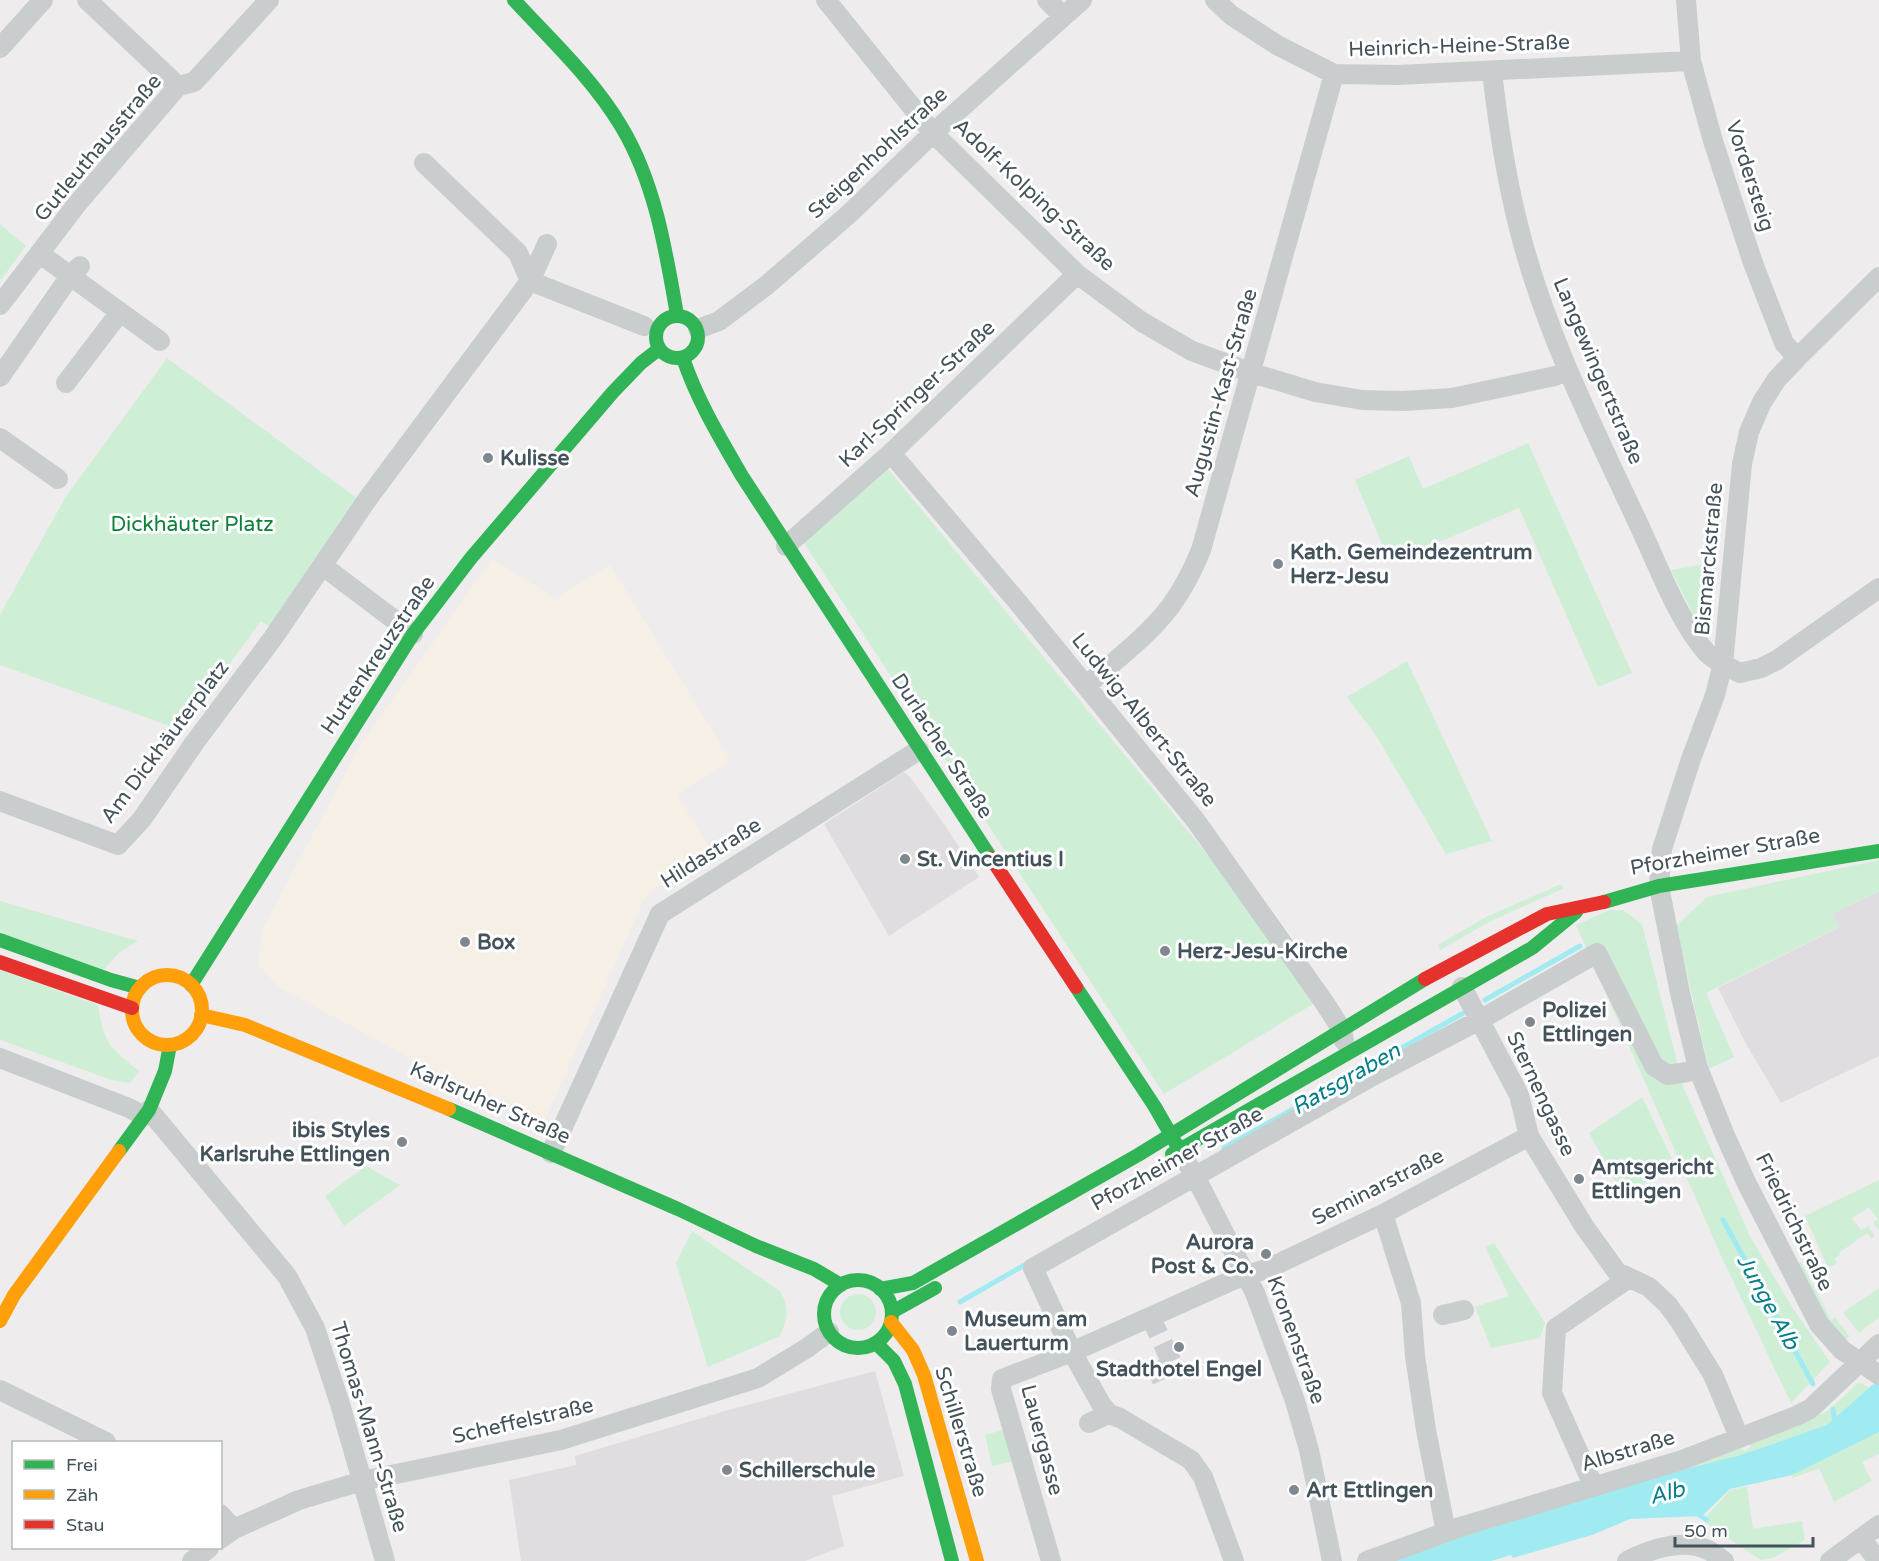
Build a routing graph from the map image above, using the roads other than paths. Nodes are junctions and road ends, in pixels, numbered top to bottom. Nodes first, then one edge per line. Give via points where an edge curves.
1 (44, 0) edge
2 (87, 0) edge
3 (269, 0) edge
4 (514, 0) edge
5 (826, 0) edge
6 (1047, 0) edge
7 (1082, 0) edge
8 (1215, 0) edge
9 (1686, 0) edge
10 (1063, 16) junction
11 (0, 48) edge
12 (1691, 61) junction
13 (1492, 71) junction
14 (1334, 74) junction
15 (178, 86) junction
16 (933, 134) junction
17 (424, 163) dead end
18 (547, 244) dead end
19 (40, 254) junction
20 (75, 271) junction
21 (1077, 274) junction
22 (1879, 277) edge
23 (530, 281) junction
24 (0, 305) edge
25 (120, 312) junction
26 (677, 315) junction
27 (644, 326) dead end
28 (698, 329) junction
29 (160, 341) dead end
30 (659, 349) junction
31 (683, 358) junction
32 (1797, 358) junction
33 (1568, 371) junction
34 (1252, 373) junction
35 (0, 376) edge
36 (66, 383) dead end
37 (0, 438) edge
38 (891, 453) junction
39 (58, 479) dead end
40 (786, 546) junction
41 (323, 566) junction
42 (1879, 588) edge
43 (413, 634) junction
44 (1723, 664) junction
45 (1086, 686) junction
46 (919, 750) junction
47 (0, 801) edge
48 (1879, 851) edge
49 (1659, 886) junction
50 (1581, 908) junction
51 (0, 940) edge
52 (0, 962) edge
53 (191, 985) junction
54 (1462, 987) junction
55 (140, 988) junction
56 (132, 1008) junction
57 (201, 1015) junction
58 (1479, 1021) junction
59 (1342, 1030) junction
60 (170, 1045) junction
61 (0, 1058) edge
62 (1698, 1068) junction
63 (1309, 1076) junction
64 (147, 1113) junction
65 (1529, 1136) junction
66 (1171, 1148) junction
67 (550, 1153) junction
68 (1195, 1176) junction
69 (1383, 1214) junction
70 (756, 1246) junction
71 (1246, 1274) junction
72 (797, 1278) dead end
73 (1629, 1278) junction
74 (951, 1279) dead end
75 (841, 1285) junction
76 (880, 1289) junction
77 (1464, 1310) dead end
78 (1443, 1315) dead end
79 (891, 1317) junction
80 (0, 1321) edge
81 (829, 1332) junction
82 (876, 1343) junction
83 (1879, 1344) edge
84 (1072, 1352) junction
85 (1870, 1370) edge
86 (0, 1390) edge
87 (1109, 1414) junction
88 (1089, 1423) dead end
89 (1739, 1437) junction
90 (102, 1441) edge
91 (362, 1481) junction
92 (1593, 1485) junction
93 (222, 1520) edge
94 (1879, 1525) edge
95 (1446, 1532) junction
96 (227, 1534) edge
97 (1861, 1538) junction
98 (208, 1549) edge
99 (192, 1561) edge
100 (385, 1561) edge
101 (952, 1561) edge
102 (977, 1561) edge
103 (1051, 1561) edge
104 (1234, 1561) edge
105 (1332, 1561) edge
106 (1367, 1561) edge
107 (1627, 1561) edge
108 (1724, 1561) edge
109 (1830, 1561) edge
110 (1878, 1561) edge

1 - 11 street
2 - 15 street
3 - 15 street, Gutleuthausstraße via 194,82
4 - 26 main road via 622,128 645,175
5 - 16 street, Adolf-Kolping-Straße
6 - 10 street
7 - 10 street, Steigenhohlstraße
8 - 14 street, Heinrich-Heine-Straße via 1276,45
9 - 12 street, Vordersteig
10 - 16 street, Steigenhohlstraße
12 - 13 street, Heinrich-Heine-Straße
12 - 32 street, Vordersteig via 1753,263 1784,343
13 - 14 street, Heinrich-Heine-Straße
13 - 33 street, Langewingertstraße via 1498,129 1520,232 1539,299
14 - 34 street, Augustin-Kast-Straße
15 - 19 street, Gutleuthausstraße via 77,204
16 - 21 street, Adolf-Kolping-Straße
16 - 28 street, Steigenhohlstraße via 767,285 719,321
17 - 23 street via 518,253
18 - 23 street, Am Dickhäuterplatz
19 - 20 street
19 - 24 street, Gutleuthausstraße
20 - 25 street
20 - 35 street
21 - 34 street, Adolf-Kolping-Straße via 1142,322 1192,351
21 - 38 street, Karl-Springer-Straße
22 - 32 street, Bismarckstraße
23 - 27 street
23 - 41 street, Am Dickhäuterplatz via 369,497
25 - 29 street
25 - 36 street
26 - 28 main road via 690,319
26 - 30 main road via 660,324 656,336
28 - 31 main road via 695,350
30 - 31 main road via 670,357
30 - 43 main road, Huttenkreuzstraße via 605,400
31 - 40 main road, Durlacher Straße via 708,416
32 - 44 street, Bismarckstraße via 1762,402 1749,432 1742,464
33 - 34 street, Adolf-Kolping-Straße via 1452,398 1403,401 1362,400 1315,392
33 - 44 street, Langewingertstraße via 1684,620 1707,653
34 - 45 street, Augustin-Kast-Straße via 1202,550 1190,575 1154,625
37 - 39 street
38 - 40 street, Karl-Springer-Straße
38 - 45 street, Ludwig-Albert-Straße
40 - 46 main road, Durlacher Straße
41 - 43 street
41 - 47 street, Am Dickhäuterplatz via 142,819 118,844
42 - 44 street via 1761,668 1740,673
43 - 53 main road, Huttenkreuzstraße
44 - 49 street, Bismarckstraße via 1665,837
45 - 59 street, Ludwig-Albert-Straße via 1196,821
46 - 66 main road, Durlacher Straße via 1156,1109
46 - 67 street, Hildastraße via 660,914
48 - 49 main road, Pforzheimer Straße
49 - 50 main road, Pforzheimer Straße
49 - 62 street, Friedrichstraße
50 - 54 main road, Pforzheimer Straße via 1532,948
50 - 59 main road, Pforzheimer Straße via 1547,914 1501,936
51 - 55 main road
52 - 56 main road
53 - 55 main road via 177,976 163,975
53 - 57 main road via 201,1001
54 - 58 street, Sternengasse
54 - 63 main road, Pforzheimer Straße
55 - 56 main road
56 - 60 main road via 142,1034 158,1044
57 - 60 main road via 193,1034
57 - 67 main road, Karlsruher Straße via 255,1029
58 - 62 street, Pforzheimer Straße via 1598,953 1654,1066 1668,1075
58 - 65 street, Sternengasse via 1519,1095
58 - 68 street, Pforzheimer Straße
59 - 63 street, Pforzheimer Straße via 1344,1041 1323,1056
59 - 66 main road, Pforzheimer Straße via 1261,1078
60 - 64 main road via 165,1071
61 - 64 street
62 - 85 street, Friedrichstraße via 1747,1184 1819,1324 1842,1350
63 - 66 main road, Pforzheimer Straße
64 - 80 main road via 14,1295
64 - 91 street, Thomas-Mann-Straße via 287,1276 315,1328
65 - 69 street, Seminarstraße
65 - 73 street, Sternengasse via 1584,1226 1617,1272
66 - 68 street, Kronenstraße
66 - 76 main road, Pforzheimer Straße via 913,1283
67 - 70 main road, Karlsruher Straße
68 - 71 street, Kronenstraße
68 - 84 street, Pforzheimer Straße via 1034,1268
69 - 71 street, Seminarstraße via 1269,1268
69 - 95 street via 1417,1320 1415,1356 1431,1428
70 - 72 main road, Karlsruher Straße
70 - 75 main road, Karlsruher Straße via 814,1269
71 - 84 street, Lauergasse
71 - 105 street, Kronenstraße via 1295,1401
73 - 89 street, Sternengasse via 1649,1287 1683,1318 1706,1354
73 - 92 street via 1556,1328 1552,1393
74 - 79 main road
75 - 76 main road via 861,1281
75 - 81 main road via 823,1298
76 - 79 main road via 889,1300
77 - 78 street
79 - 82 main road via 886,1334
79 - 102 main road, Schillerstraße via 913,1350 924,1376
81 - 82 main road via 851,1347
81 - 91 street, Scheffelstraße via 747,1382 561,1440
82 - 101 main road, Schillerstraße via 894,1361 905,1384
83 - 85 street, Albstraße
84 - 87 street
84 - 103 street, Lauergasse via 1002,1379 1001,1389
85 - 89 street, Albstraße via 1797,1416
86 - 90 street
87 - 88 street
87 - 104 street via 1191,1460 1203,1477
89 - 92 street, Albstraße via 1682,1460
91 - 96 street, Scheffelstraße via 298,1500
91 - 100 street, Thomas-Mann-Straße
92 - 95 street, Albstraße
93 - 96 street
94 - 97 street
95 - 106 street, Albstraße
97 - 109 street
97 - 110 street
98 - 99 street
107 - 108 street via 1676,1545 1707,1550

